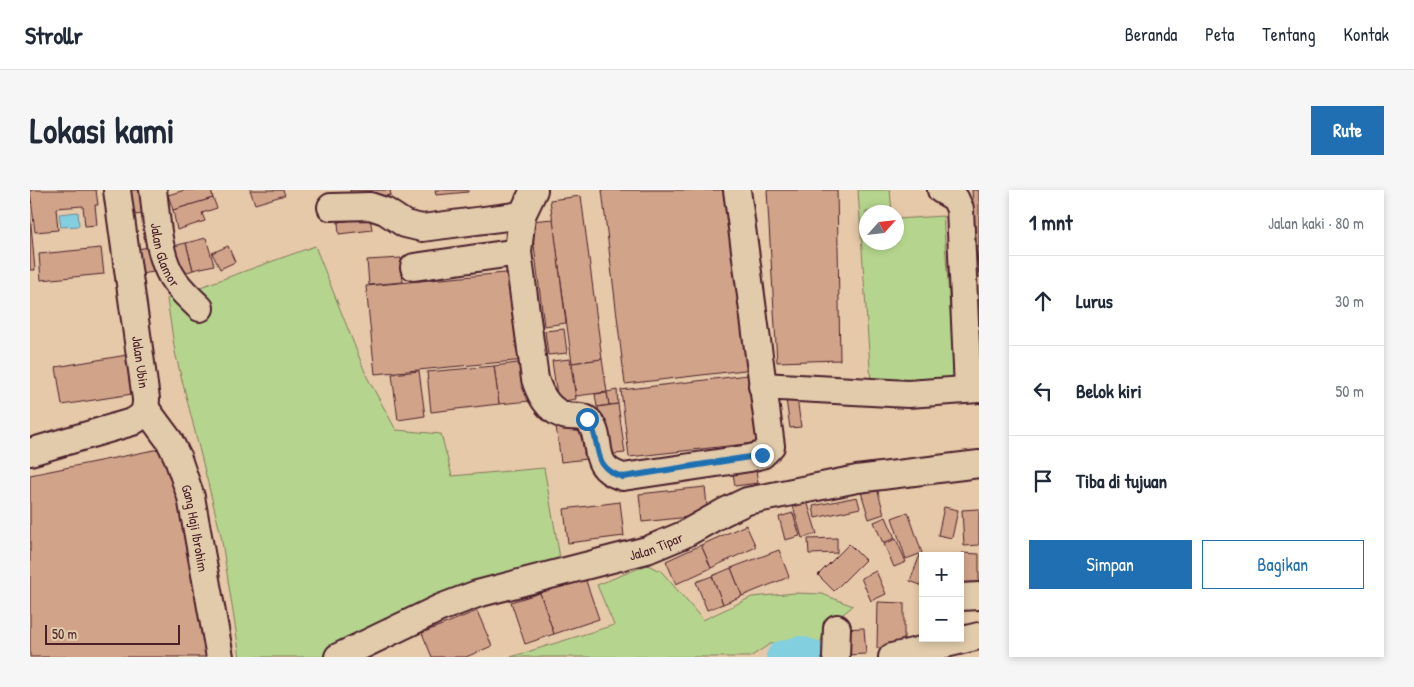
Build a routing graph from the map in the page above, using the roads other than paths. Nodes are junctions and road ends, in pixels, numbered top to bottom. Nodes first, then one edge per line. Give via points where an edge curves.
1 (117, 190) edge
2 (153, 190) edge
3 (534, 190) edge
4 (737, 190) edge
5 (941, 190) edge
6 (331, 207) dead end
7 (522, 215) junction
8 (518, 252) junction
9 (414, 267) dead end
10 (200, 308) dead end
11 (762, 386) junction
12 (973, 389) edge
13 (146, 409) junction
14 (30, 452) edge
15 (979, 464) edge
16 (964, 596) edge
17 (979, 596) edge
18 (837, 628) dead end
19 (979, 636) edge
20 (342, 655) edge
21 (220, 657) edge
22 (383, 657) edge
23 (836, 657) edge
24 (892, 657) edge

1 - 13 street, Jalan Ubin
2 - 10 street, Jalan Glamor via 168,268 178,286
3 - 7 street
4 - 11 street
5 - 12 street via 955,198 960,209
6 - 7 street via 370,206 405,224 422,228
7 - 8 street
8 - 9 street
8 - 11 street via 535,379 541,397 565,416 587,419 593,429 600,459 612,474 623,477 762,455 771,446
11 - 12 street via 908,394
13 - 14 street via 142,417 132,422
13 - 21 street, Gang Haji Ibrohim via 169,440 191,497
15 - 20 street, Jalan Tipar via 857,479 747,501 647,550 477,594
16 - 17 street
18 - 23 street
19 - 24 street
20 - 22 street

